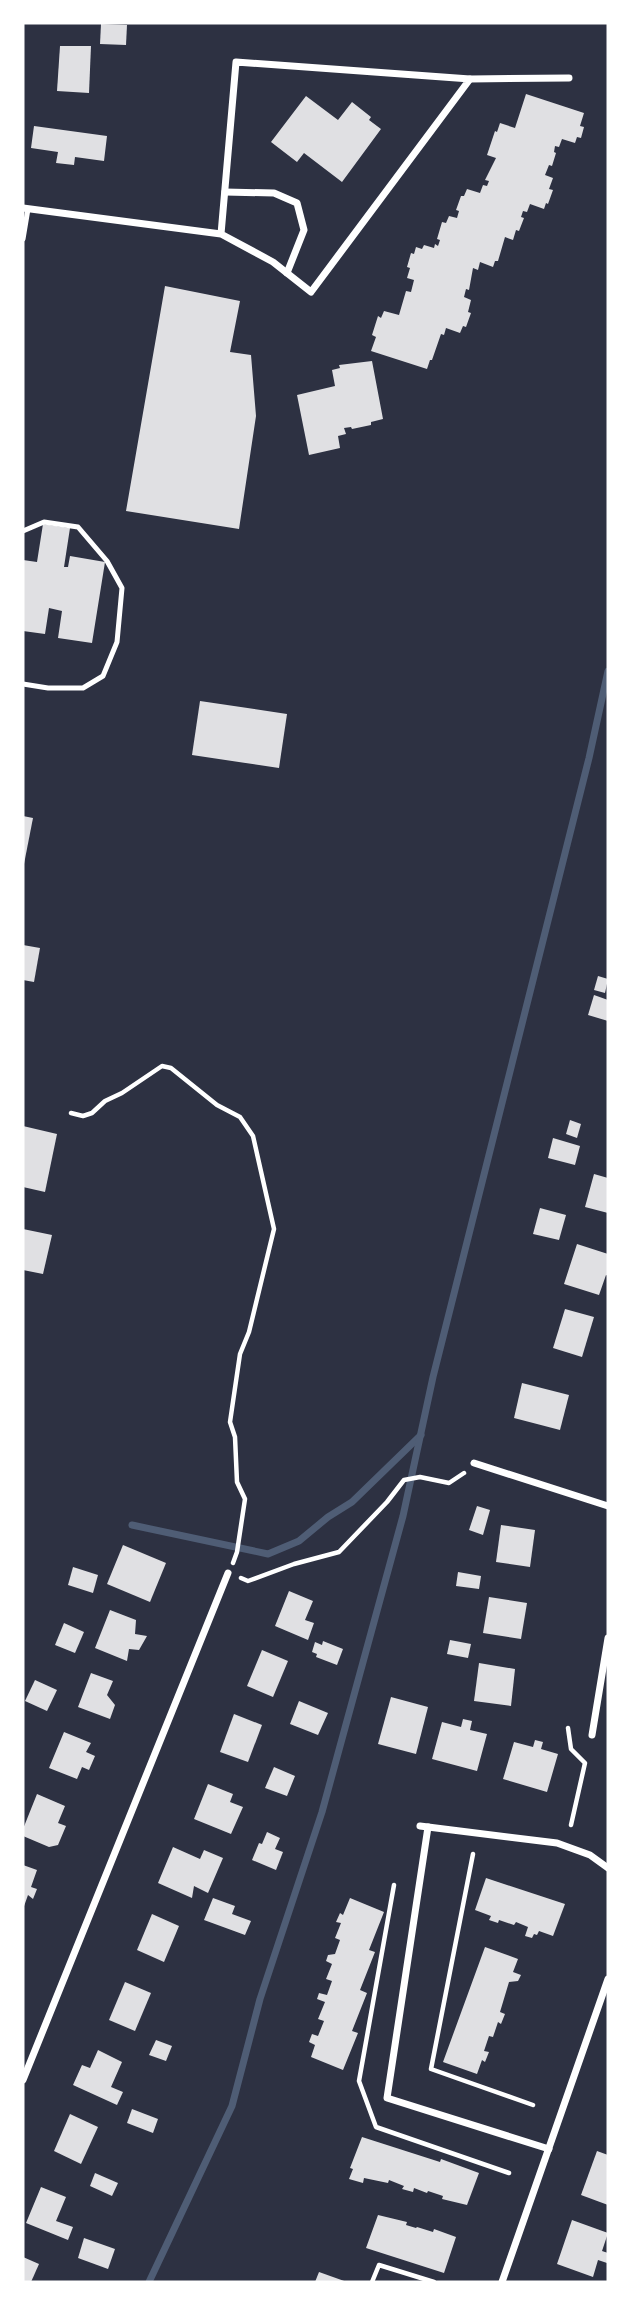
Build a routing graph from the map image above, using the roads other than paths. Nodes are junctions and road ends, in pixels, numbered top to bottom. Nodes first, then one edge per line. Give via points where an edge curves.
1 (569, 78) dead end
2 (470, 79) junction
3 (225, 192) junction
4 (25, 208) edge
5 (221, 234) junction
6 (23, 240) edge
7 (287, 273) junction
8 (23, 531) edge
9 (23, 684) edge
10 (474, 1463) dead end
11 (608, 1506) edge
12 (228, 1573) road end
13 (608, 1638) edge
14 (592, 1735) dead end
15 (608, 1868) edge
16 (608, 1979) edge
17 (23, 2081) edge
18 (549, 2149) junction
19 (502, 2282) edge

1 - 2 street
2 - 3 street via 236,62
2 - 7 street via 311,292
3 - 5 street
3 - 7 street via 274,193 297,203 304,230
4 - 5 street
4 - 6 lane
5 - 7 street
8 - 9 lane via 44,522 78,527 107,561 122,588 117,642 103,676 83,688
10 - 11 street
12 - 17 street
13 - 14 street
15 - 18 street via 590,1855 557,1843 424,1826 387,2098
16 - 18 street
18 - 19 street

